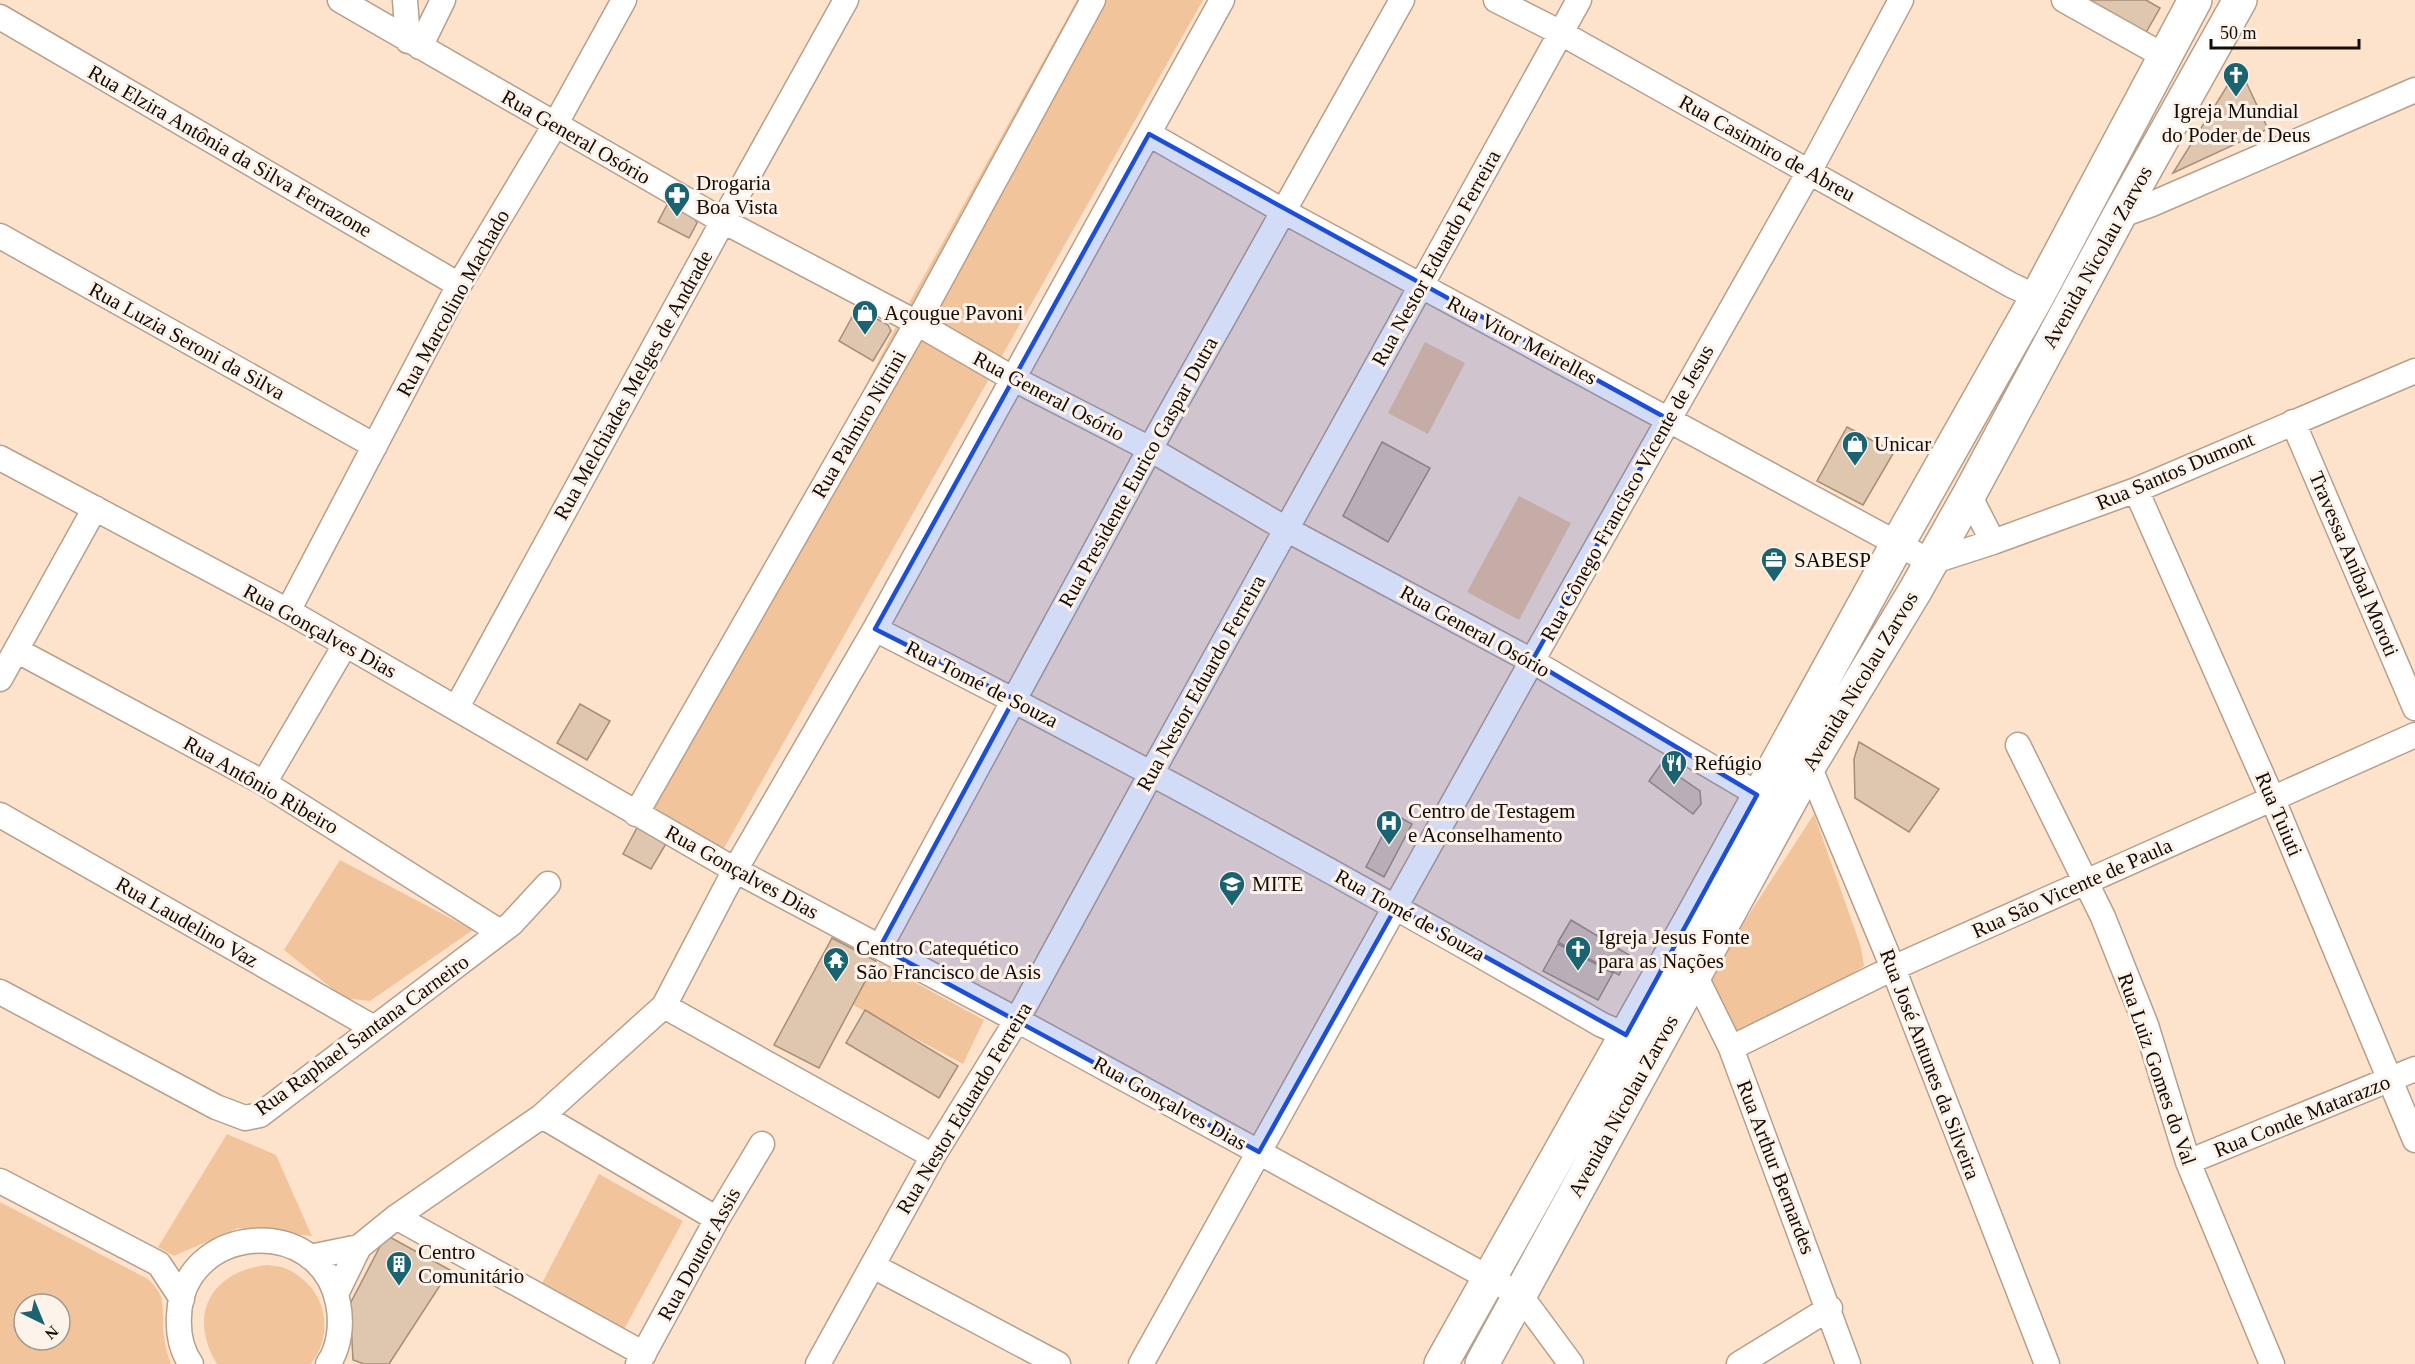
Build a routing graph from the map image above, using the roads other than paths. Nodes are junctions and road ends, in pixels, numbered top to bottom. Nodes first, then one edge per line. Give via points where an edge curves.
1 (340, 0) edge
2 (405, 0) edge
3 (443, 0) edge
4 (624, 0) edge
5 (846, 0) edge
6 (1093, 0) edge
7 (1222, 0) edge
8 (1402, 0) edge
9 (1496, 0) edge
10 (1580, 0) edge
11 (1901, 0) edge
12 (2064, 0) edge
13 (2194, 0) edge
14 (2240, 0) edge
15 (0, 17) edge
16 (1561, 33) junction
17 (414, 44) junction
18 (2164, 56) junction
19 (2415, 90) edge
20 (555, 125) junction
21 (1149, 134) junction
22 (1809, 172) junction
23 (1283, 211) junction
24 (2119, 216) junction
25 (723, 221) junction
26 (0, 236) edge
27 (459, 285) junction
28 (1421, 285) junction
29 (2037, 297) junction
30 (917, 323) junction
31 (2415, 371) edge
32 (1012, 378) junction
33 (1668, 419) junction
34 (2293, 422) junction
35 (375, 446) junction
36 (1150, 449) junction
37 (0, 458) edge
38 (2136, 490) junction
39 (1969, 495) junction
40 (95, 508) junction
41 (1286, 529) junction
42 (1993, 542) junction
43 (1898, 543) junction
44 (1931, 562) junction
45 (288, 611) junction
46 (875, 629) junction
47 (345, 645) junction
48 (16, 650) junction
49 (1532, 661) junction
50 (0, 679) edge
51 (1014, 699) junction
52 (457, 707) junction
53 (2415, 708) edge
54 (2415, 735) edge
55 (2018, 745) dead end
56 (1809, 766) junction
57 (1152, 772) junction
58 (264, 783) junction
59 (2273, 800) junction
60 (1771, 803) junction
61 (636, 814) junction
62 (0, 815) edge
63 (735, 870) junction
64 (2085, 882) junction
65 (549, 884) dead end
66 (1396, 907) junction
67 (500, 932) junction
68 (880, 947) junction
69 (1893, 968) junction
70 (1695, 975) junction
71 (0, 992) edge
72 (664, 1006) junction
73 (1017, 1020) junction
74 (374, 1028) junction
75 (1640, 1042) junction
76 (1731, 1048) junction
77 (2415, 1069) edge
78 (2390, 1080) junction
79 (542, 1116) junction
80 (2415, 1140) edge
81 (762, 1144) dead end
82 (1259, 1152) junction
83 (933, 1156) junction
84 (2188, 1162) junction
85 (0, 1181) edge
86 (396, 1217) junction
87 (717, 1219) junction
88 (358, 1247) junction
89 (310, 1257) junction
90 (203, 1262) junction
91 (159, 1264) junction
92 (873, 1266) junction
93 (1489, 1277) junction
94 (336, 1294) junction
95 (1520, 1295) junction
96 (182, 1299) junction
97 (1830, 1308) junction
98 (641, 1359) edge
99 (331, 1363) edge
100 (191, 1364) edge
101 (818, 1364) edge
102 (1058, 1364) edge
103 (1141, 1364) edge
104 (1441, 1364) edge
105 (1482, 1364) edge
106 (1571, 1364) edge
107 (1739, 1364) edge
108 (1848, 1364) edge
109 (2048, 1364) edge
110 (2272, 1364) edge

1 - 17 street, Rua General Osório
2 - 17 street
3 - 17 street
4 - 20 street, Rua Marcolino Machado
5 - 25 street, Rua Melchiades Melges de Andrade
6 - 30 street, Rua Palmiro Nitrini
7 - 21 street
8 - 23 street, Rua Presidente Eurico Gaspar Dutra
9 - 16 street, Rua Casimiro de Abreu
10 - 16 street, Rua Nestor Eduardo Ferreira
11 - 22 street, Rua Cônego Francisco Vicente de Jesus
12 - 18 street
13 - 18 main road, Avenida Nicolau Zarvos
14 - 24 main road, Avenida Nicolau Zarvos
15 - 27 street, Rua Elzira Antônia da Silva Ferrazone
16 - 22 street, Rua Casimiro de Abreu
16 - 28 street, Rua Nestor Eduardo Ferreira
17 - 20 street, Rua General Osório
18 - 29 main road, Avenida Nicolau Zarvos
19 - 24 street
20 - 25 street, Rua General Osório
20 - 27 street, Rua Marcolino Machado
21 - 23 street, Rua Vitor Meirelles
21 - 32 street
22 - 29 street, Rua Casimiro de Abreu
22 - 33 street, Rua Cônego Francisco Vicente de Jesus
23 - 28 street, Rua Vitor Meirelles
23 - 36 street, Rua Presidente Eurico Gaspar Dutra
24 - 39 main road, Avenida Nicolau Zarvos
25 - 30 street, Rua General Osório
25 - 52 street, Rua Melchiades Melges de Andrade
26 - 35 street, Rua Luzia Seroni da Silva
27 - 35 street, Rua Marcolino Machado
28 - 33 street, Rua Vitor Meirelles
28 - 41 street, Rua Nestor Eduardo Ferreira
29 - 43 main road, Avenida Nicolau Zarvos
30 - 32 street, Rua General Osório
30 - 61 street, Rua Palmiro Nitrini
31 - 34 street, Rua Santos Dumont
32 - 36 street, Rua General Osório
32 - 46 street
33 - 43 street, Rua Vitor Meirelles
33 - 49 street, Rua Cônego Francisco Vicente de Jesus
34 - 38 street, Rua Santos Dumont
34 - 53 street, Travessa Aníbal Moroti
35 - 45 street, Rua Marcolino Machado
36 - 41 street, Rua General Osório
36 - 51 street, Rua Presidente Eurico Gaspar Dutra
37 - 40 street, Rua Gonçalves Dias
38 - 42 street, Rua Santos Dumont
38 - 59 street, Rua Tuiuti
39 - 42 street
39 - 44 main road, Avenida Nicolau Zarvos
40 - 45 street, Rua Gonçalves Dias
40 - 48 street
41 - 49 street, Rua General Osório
41 - 57 street, Rua Nestor Eduardo Ferreira
42 - 44 street, Rua Santos Dumont
43 - 44 street, Rua Vitor Meirelles
43 - 60 main road, Avenida Nicolau Zarvos
44 - 56 main road, Avenida Nicolau Zarvos
45 - 47 street, Rua Gonçalves Dias
46 - 51 street, Rua Tomé de Souza
46 - 63 street
47 - 52 street, Rua Gonçalves Dias
47 - 58 street
48 - 50 street
48 - 58 street, Rua Antônio Ribeiro
49 - 60 street, Rua General Osório
49 - 66 street, Rua Cônego Francisco Vicente de Jesus
51 - 57 street, Rua Tomé de Souza
51 - 68 street, Rua Presidente Eurico Gaspar Dutra
52 - 61 street, Rua Gonçalves Dias
54 - 59 street, Rua São Vicente de Paula
55 - 64 street, Rua Luiz Gomes do Val
56 - 60 main road, Avenida Nicolau Zarvos
56 - 69 street, Rua José Antunes da Silveira
57 - 66 street, Rua Tomé de Souza
57 - 73 street, Rua Nestor Eduardo Ferreira
58 - 67 street, Rua Antônio Ribeiro
59 - 64 street, Rua São Vicente de Paula
59 - 78 street, Rua Tuiuti
60 - 70 main road, Avenida Nicolau Zarvos
60 - 75 main road, Avenida Nicolau Zarvos
61 - 63 street, Rua Gonçalves Dias
62 - 74 street, Rua Laudelino Vaz
63 - 68 street, Rua Gonçalves Dias
63 - 72 street
64 - 69 street, Rua São Vicente de Paula
64 - 84 street, Rua Luiz Gomes do Val via 2146,1024
65 - 67 street, Rua Raphael Santana Carneiro
66 - 75 street, Rua Tomé de Souza via 1602,1025
66 - 82 street, Rua Cônego Francisco Vicente de Jesus
67 - 74 street, Rua Raphael Santana Carneiro
68 - 73 street, Rua Gonçalves Dias
69 - 76 street, Rua São Vicente de Paula
69 - 109 street, Rua José Antunes da Silveira
70 - 75 main road, Avenida Nicolau Zarvos
70 - 76 street, Rua Arthur Bernardes
71 - 74 street, Rua Raphael Santana Carneiro via 216,1107 245,1118 260,1115
72 - 79 street
72 - 83 street
73 - 82 street, Rua Gonçalves Dias
73 - 83 street, Rua Nestor Eduardo Ferreira
75 - 93 main road, Avenida Nicolau Zarvos
75 - 95 main road, Avenida Nicolau Zarvos
76 - 97 street, Rua Arthur Bernardes
77 - 78 street, Rua Conde Matarazzo
78 - 80 street, Rua Tuiuti
78 - 84 street, Rua Conde Matarazzo
79 - 86 street
79 - 87 street
81 - 87 street, Rua Doutor Assis
82 - 93 street, Rua Gonçalves Dias
82 - 103 street, Rua Cônego Francisco Vicente de Jesus
83 - 92 street, Rua Nestor Eduardo Ferreira
84 - 110 street, Rua Luiz Gomes do Val
85 - 91 street
86 - 88 street
86 - 98 street
87 - 98 street, Rua Doutor Assis
88 - 89 street
88 - 94 street
89 - 90 street via 290,1245 244,1241 222,1248
89 - 94 street via 326,1274
90 - 91 street
90 - 96 street
91 - 96 street
92 - 101 street, Rua Nestor Eduardo Ferreira
92 - 102 street
93 - 95 street, Rua Gonçalves Dias
93 - 104 main road, Avenida Nicolau Zarvos
94 - 99 street via 341,1317
95 - 105 main road, Avenida Nicolau Zarvos
95 - 106 street
96 - 100 street via 178,1331
97 - 107 street
97 - 108 street, Rua Arthur Bernardes

